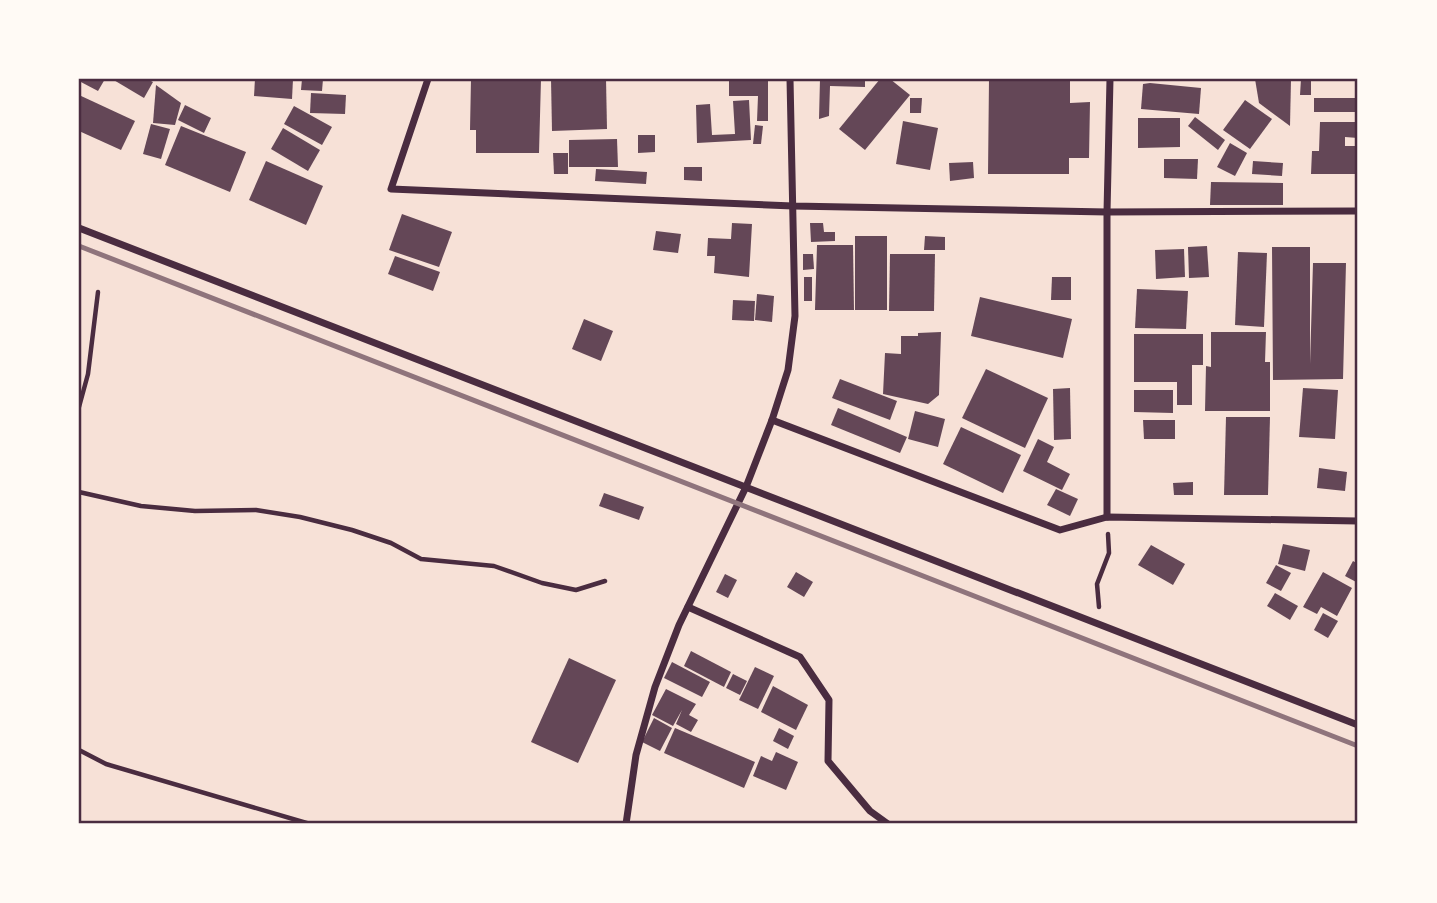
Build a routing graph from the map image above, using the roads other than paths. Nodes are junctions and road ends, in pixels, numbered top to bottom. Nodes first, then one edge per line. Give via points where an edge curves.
1 (428, 79) edge
2 (790, 79) edge
3 (1110, 79) edge
4 (793, 206) junction
5 (1358, 211) edge
6 (1107, 212) junction
7 (79, 228) edge
8 (772, 420) junction
9 (746, 487) junction
10 (1107, 517) junction
11 (1358, 521) edge
12 (688, 607) junction
13 (1358, 725) edge
14 (626, 824) edge
15 (888, 824) edge

1 - 4 street via 391,189
2 - 4 street
3 - 6 street
4 - 6 street
4 - 8 street via 795,316 788,370
5 - 6 street
6 - 10 street
7 - 9 street
8 - 9 street
8 - 10 street via 1060,530
9 - 12 street
9 - 13 street
10 - 11 street
12 - 14 street via 655,687 636,755
12 - 15 street via 800,657 829,700 828,761 870,811

